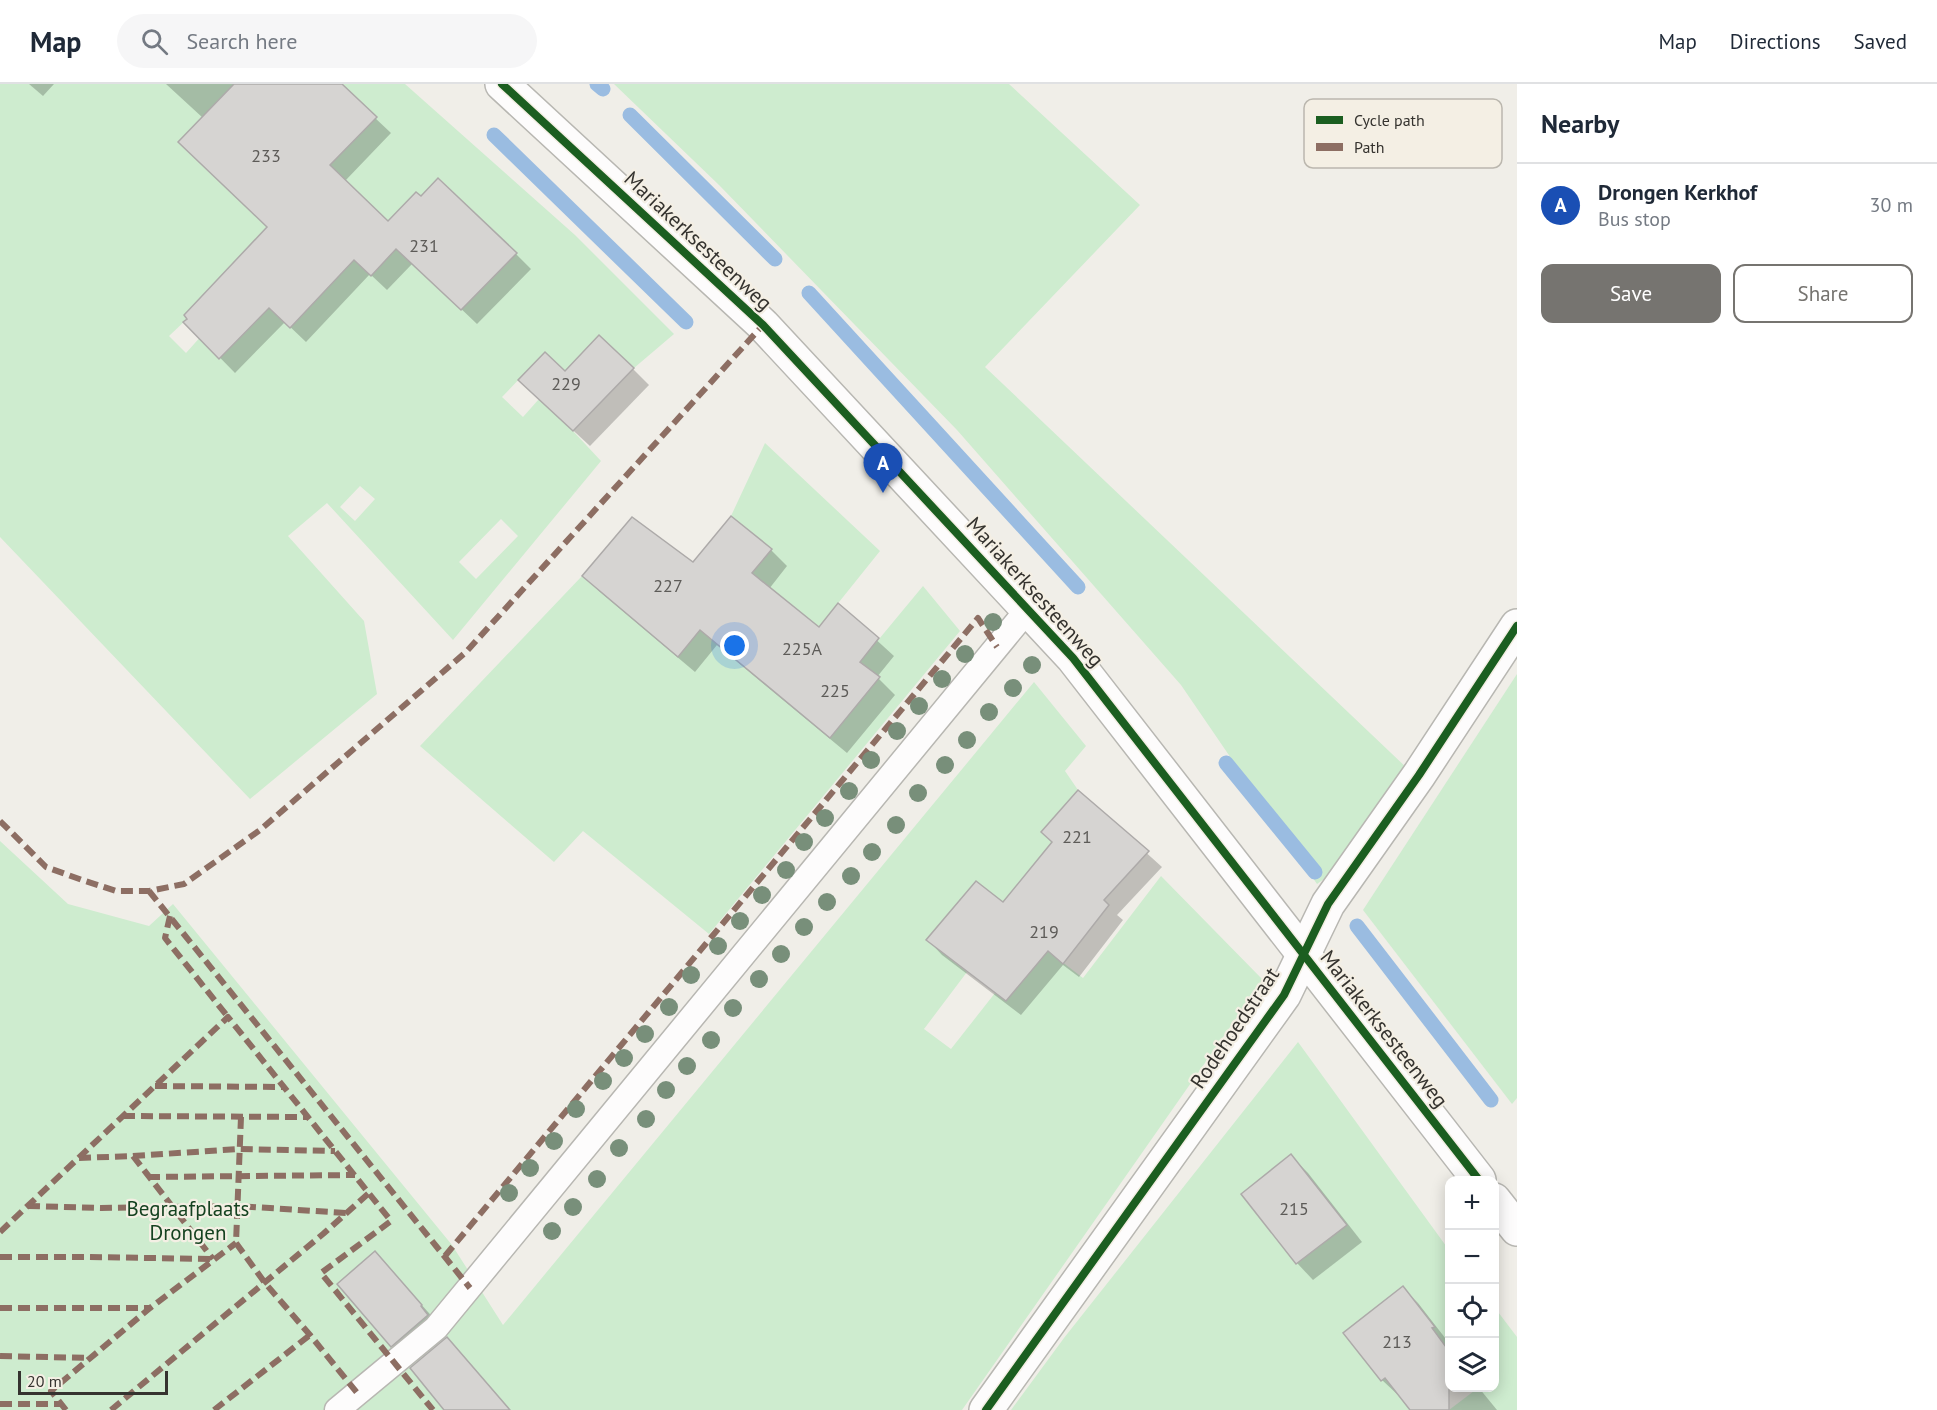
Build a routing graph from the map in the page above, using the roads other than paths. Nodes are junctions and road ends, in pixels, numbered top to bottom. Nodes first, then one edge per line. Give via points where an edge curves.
1 (502, 84) edge
2 (1028, 609) junction
3 (1517, 626) edge
4 (1304, 955) junction
5 (1476, 1176) edge
6 (1499, 1206) edge
7 (1517, 1229) edge
8 (337, 1410) edge
9 (986, 1410) edge

1 - 2 street, Mariakerksesteenweg via 763,325
2 - 4 street, Mariakerksesteenweg via 1073,658
2 - 8 lane via 436,1328
3 - 4 street, Rodehoedstraat via 1328,904
4 - 5 street, Mariakerksesteenweg
4 - 9 street, Rodehoedstraat via 1284,995
6 - 7 street

